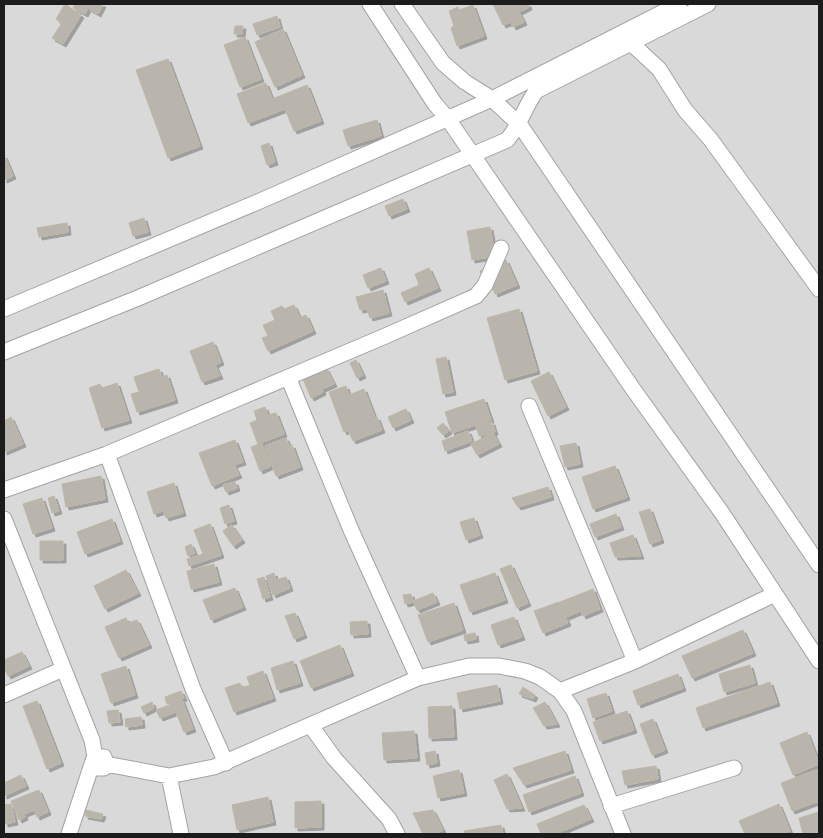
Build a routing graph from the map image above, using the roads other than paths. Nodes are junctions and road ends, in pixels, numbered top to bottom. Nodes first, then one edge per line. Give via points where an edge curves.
1 (370, 4) edge
2 (402, 4) edge
3 (679, 4) edge
4 (708, 4) edge
5 (632, 44) junction
6 (492, 100) junction
7 (448, 119) junction
8 (520, 125) junction
9 (474, 155) junction
10 (501, 248) dead end
11 (819, 288) edge
12 (4, 309) edge
13 (4, 352) edge
14 (288, 377) junction
15 (529, 406) dead end
16 (108, 454) junction
17 (4, 490) edge
18 (4, 519) edge
19 (819, 566) edge
20 (775, 594) junction
21 (635, 661) junction
22 (819, 661) edge
23 (63, 669) junction
24 (418, 678) junction
25 (560, 691) junction
26 (4, 695) edge
27 (311, 726) junction
28 (99, 761) junction
29 (226, 763) junction
30 (734, 768) dead end
31 (169, 776) junction
32 (611, 806) junction
33 (69, 834) edge
34 (181, 834) edge
35 (397, 834) edge
36 (623, 834) edge

1 - 7 street
2 - 6 street via 443,62
3 - 6 street
4 - 5 street
5 - 8 street via 536,91 526,106
5 - 11 street via 659,69 685,110 712,140
6 - 7 street
6 - 8 street
7 - 9 street
7 - 12 street
8 - 9 street via 507,140
8 - 19 street
9 - 13 street
9 - 20 street
10 - 14 street via 476,296
14 - 16 street
14 - 24 street via 351,530
15 - 21 street
16 - 17 street
16 - 29 street via 193,689
18 - 23 street
20 - 21 street
20 - 22 street
21 - 25 street
23 - 26 street
23 - 28 street
24 - 25 street via 469,666 499,666 540,677
24 - 27 street
25 - 32 street via 574,711
27 - 29 street
27 - 35 street via 334,758 389,819
28 - 31 street via 138,772
28 - 33 street via 84,789
29 - 31 street
30 - 32 street
31 - 34 street
32 - 36 street

